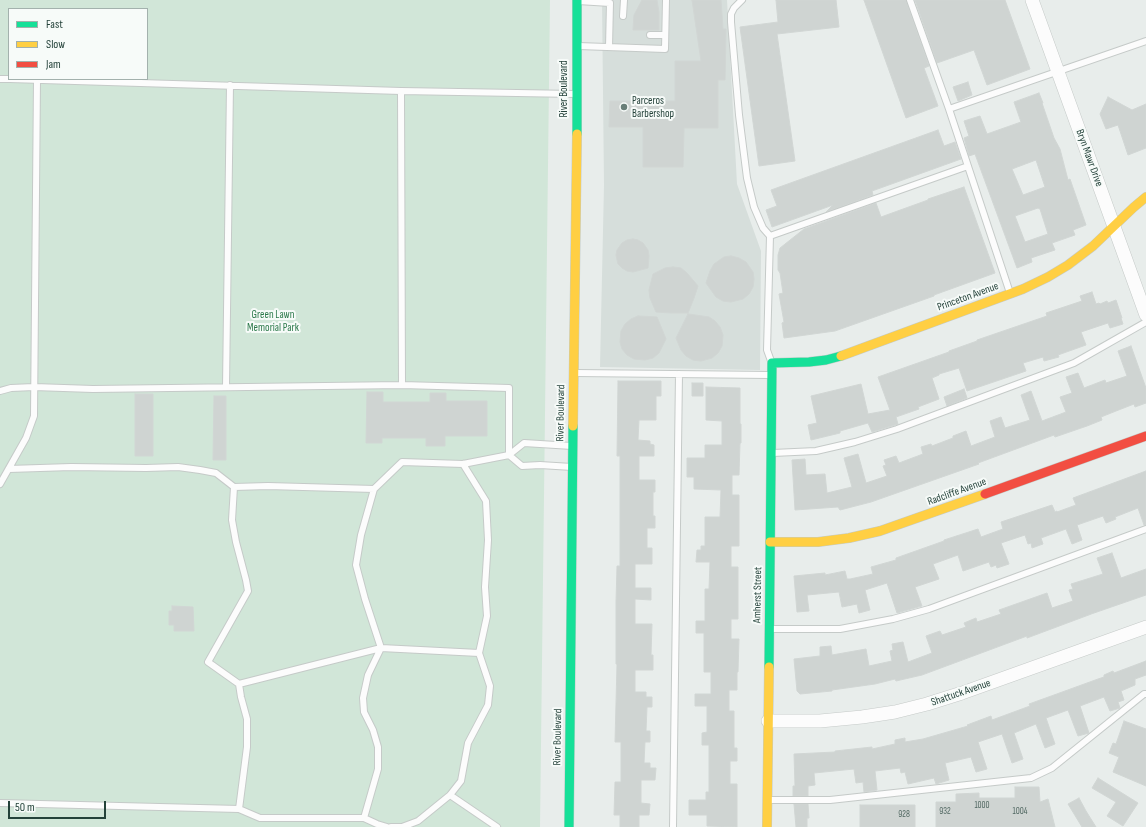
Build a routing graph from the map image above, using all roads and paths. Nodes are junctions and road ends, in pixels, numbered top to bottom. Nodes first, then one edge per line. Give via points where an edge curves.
1 (624, 0) edge
2 (666, 0) edge
3 (742, 0) edge
4 (910, 0) edge
5 (1032, 0) edge
6 (576, 1) edge
7 (612, 1) edge
8 (623, 16) dead end
9 (609, 33) junction
10 (616, 33) dead end
11 (650, 35) dead end
12 (665, 35) junction
13 (1146, 41) edge
14 (576, 46) junction
15 (609, 47) junction
16 (1058, 72) junction
17 (37, 80) edge
18 (230, 85) junction
19 (401, 91) junction
20 (577, 94) junction
21 (949, 110) junction
22 (968, 166) junction
23 (1146, 197) edge
24 (1114, 226) junction
25 (770, 236) junction
26 (1010, 294) junction
27 (1146, 315) edge
28 (1146, 322) edge
29 (772, 363) junction
30 (574, 373) junction
31 (679, 374) junction
32 (772, 375) junction
33 (402, 385) junction
34 (34, 386) junction
35 (226, 388) junction
36 (0, 391) edge
37 (1146, 436) edge
38 (573, 446) junction
39 (771, 453) junction
40 (509, 455) junction
41 (463, 464) junction
42 (573, 468) junction
43 (9, 469) junction
44 (0, 484) edge
45 (234, 487) junction
46 (374, 489) junction
47 (1146, 529) edge
48 (770, 542) junction
49 (1146, 627) edge
50 (769, 629) junction
51 (381, 648) junction
52 (479, 653) junction
53 (239, 684) junction
54 (1146, 694) edge
55 (768, 721) junction
56 (450, 795) junction
57 (768, 800) junction
58 (0, 803) edge
59 (239, 809) junction
60 (364, 818) junction
61 (387, 827) edge
62 (391, 827) edge
63 (497, 827) edge
64 (569, 827) edge
65 (673, 827) edge
66 (768, 827) edge

1 - 8 lane
2 - 12 lane
3 - 25 lane via 731,14 738,114 754,207 762,228
4 - 21 lane
5 - 16 street, Bryn Mawr Drive
6 - 7 lane
6 - 14 street, River Boulevard
7 - 9 lane
9 - 10 lane
9 - 15 lane
11 - 12 lane
12 - 15 lane via 665,49
13 - 16 lane
14 - 15 lane
14 - 20 street, River Boulevard
16 - 21 lane
16 - 24 street, Bryn Mawr Drive
17 - 18 lane
17 - 34 lane
18 - 19 lane
18 - 35 lane
19 - 20 lane
19 - 33 lane
20 - 30 street, River Boulevard
21 - 22 lane
22 - 25 lane
22 - 26 lane
23 - 24 street, Princeton Avenue
24 - 26 street, Princeton Avenue via 1068,266
24 - 27 street, Bryn Mawr Drive
25 - 29 lane via 767,350
26 - 29 street, Princeton Avenue via 826,360
28 - 39 lane via 1074,363 897,429 816,451
29 - 32 street, Amherst Street
30 - 31 lane
30 - 38 street, River Boulevard
31 - 32 lane
31 - 65 lane
32 - 39 street, Amherst Street
33 - 35 lane
33 - 40 lane via 509,388
34 - 35 lane via 93,389
34 - 36 lane
34 - 43 lane via 34,416 26,438
37 - 48 street, Radcliffe Avenue via 880,531 818,542
38 - 40 lane via 524,443
38 - 42 street, River Boulevard
39 - 48 street, Amherst Street
40 - 41 lane
40 - 42 lane via 522,466
41 - 46 lane via 402,462
41 - 52 lane via 486,502 487,616
42 - 64 street, River Boulevard
43 - 44 lane
43 - 45 lane via 178,467 216,474
45 - 46 lane
45 - 53 lane via 232,520 248,591 208,662
46 - 51 lane via 361,535 356,565
47 - 50 lane via 929,609 900,617 840,629
48 - 50 street, Amherst Street
49 - 55 street, Shattuck Avenue via 928,704 862,718
50 - 55 street, Amherst Street
51 - 52 lane
51 - 53 lane
51 - 60 lane via 368,675 363,698 364,712 378,747 378,769
52 - 56 lane via 490,686 488,705 468,743 461,781
53 - 59 lane via 247,719 247,747
54 - 57 lane via 1052,768 1031,778 830,800
55 - 57 street, Amherst Street
56 - 62 lane via 418,821
56 - 63 lane
57 - 66 street, Amherst Street
58 - 59 lane
59 - 60 lane via 260,818
60 - 61 lane

